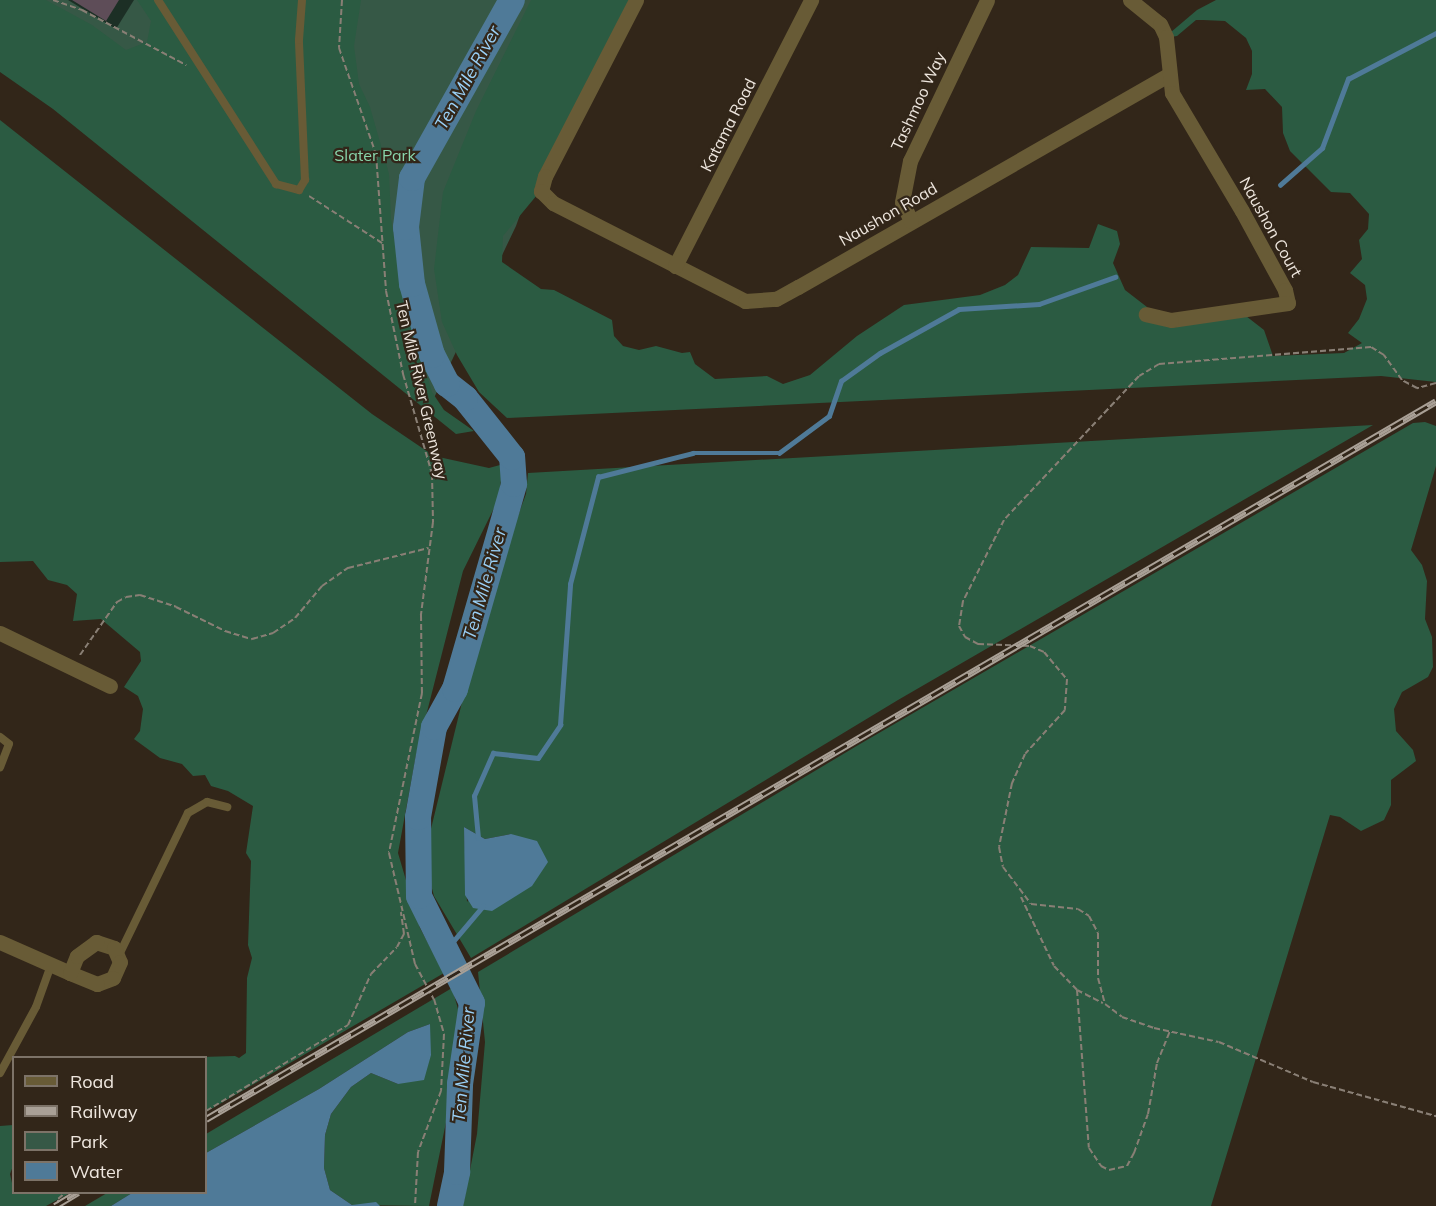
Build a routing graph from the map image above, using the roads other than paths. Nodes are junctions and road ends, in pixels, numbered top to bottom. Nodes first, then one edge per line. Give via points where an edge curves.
1 (158, 0) edge
2 (302, 0) edge
3 (636, 0) edge
4 (811, 0) edge
5 (987, 0) edge
6 (1130, 0) edge
7 (1167, 76) junction
8 (911, 221) junction
9 (675, 266) junction
10 (1146, 314) dead end
11 (0, 633) edge
12 (110, 686) dead end
13 (0, 737) edge
14 (0, 767) edge
15 (227, 807) dead end
16 (0, 942) edge
17 (119, 955) junction
18 (51, 965) junction
19 (70, 973) junction
20 (0, 1073) edge

1 - 2 lane via 276,184 299,190 305,180 299,40
3 - 9 street, Naushon Road via 544,176 542,191 553,203
4 - 9 street, Katama Road
5 - 8 street, Tashmoo Way via 910,161 902,202
6 - 7 street via 1163,31
7 - 8 street, Naushon Road
7 - 10 street, Naushon Court via 1172,93 1242,211 1285,290 1288,303 1171,320
8 - 9 street, Naushon Road via 776,299 745,301
11 - 12 street
13 - 14 lane via 9,744
15 - 17 lane via 207,802 188,813
16 - 18 street
17 - 19 street via 96,942 77,956
17 - 19 street via 117,971 107,982 97,984
18 - 19 street
18 - 20 lane via 36,1007

